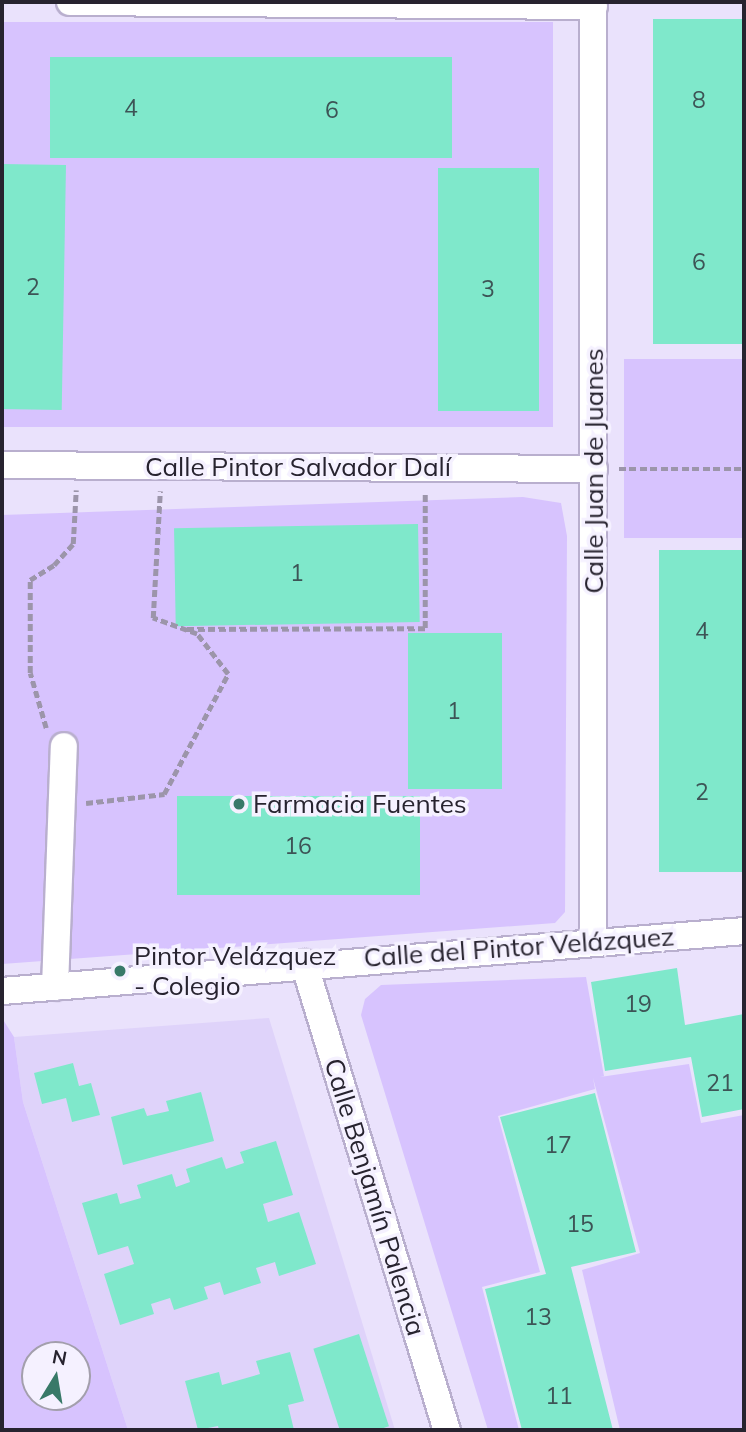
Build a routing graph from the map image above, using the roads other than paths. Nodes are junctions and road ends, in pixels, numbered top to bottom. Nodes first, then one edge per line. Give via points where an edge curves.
1 (69, 2) edge
2 (594, 4) edge
3 (2, 464) edge
4 (594, 469) junction
5 (64, 746) road end
6 (744, 931) edge
7 (593, 940) junction
8 (304, 963) junction
9 (55, 987) junction
10 (2, 991) edge
11 (447, 1430) edge

1 - 2 street
2 - 4 street, Calle Juan de Juanes
3 - 4 street, Calle Pintor Salvador Dalí
4 - 7 street, Calle Juan de Juanes
5 - 9 street
6 - 7 street, Calle del Pintor Velázquez
7 - 8 street, Calle del Pintor Velázquez
8 - 9 street, Calle del Pintor Velázquez
8 - 11 street, Calle Benjamín Palencia
9 - 10 street, Calle del Pintor Velázquez

